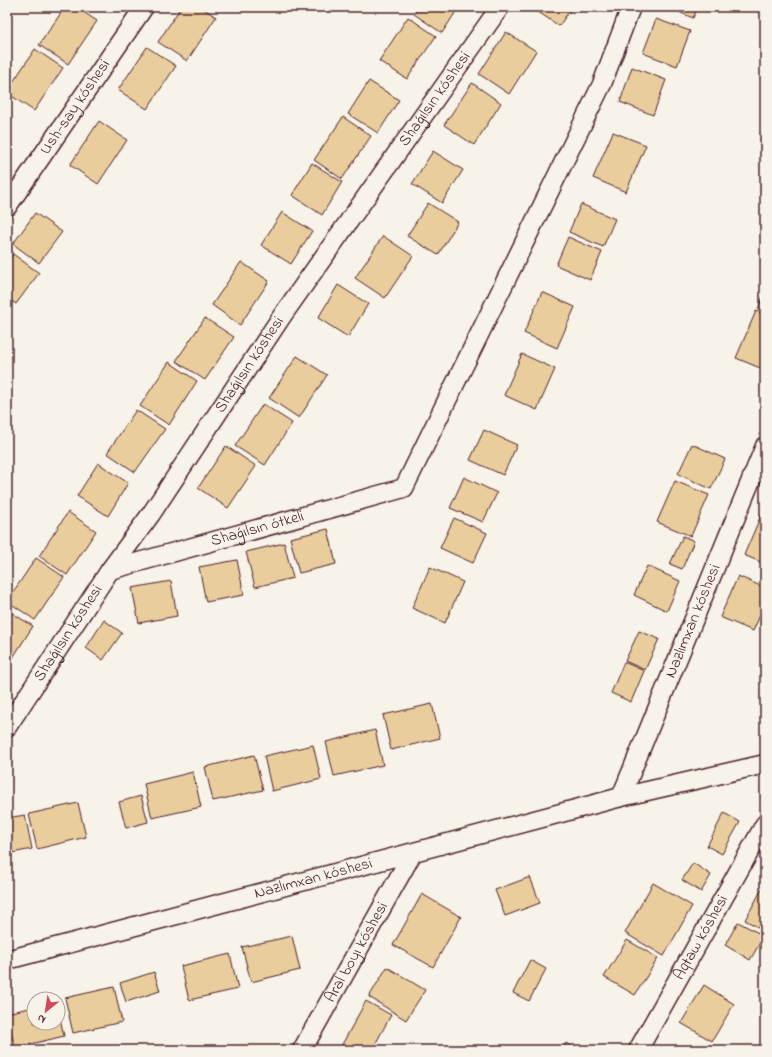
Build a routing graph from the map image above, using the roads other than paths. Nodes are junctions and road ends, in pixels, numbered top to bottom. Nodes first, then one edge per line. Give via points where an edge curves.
1 (144, 7) edge
2 (500, 7) edge
3 (631, 7) edge
4 (7, 207) edge
5 (765, 446) edge
6 (110, 570) junction
7 (7, 727) edge
8 (765, 764) edge
9 (621, 797) junction
10 (765, 824) edge
11 (412, 854) junction
12 (7, 960) edge
13 (302, 1050) edge
14 (638, 1050) edge

1 - 4 street, Ush-say kóshesi
2 - 6 street, Shaǵılsın kóshesi via 282,316 152,514
3 - 6 street, Shaǵılsın ótkeli via 602,84 404,488
5 - 9 street, Nazlımxan kóshesi
6 - 7 street, Shaǵılsın kóshesi
8 - 9 street, Nazlımxan kóshesi
9 - 11 street, Nazlımxan kóshesi
10 - 14 street, Aqtaw kóshesi
11 - 12 street, Nazlımxan kóshesi
11 - 13 street, Aral boyı kóshesi

